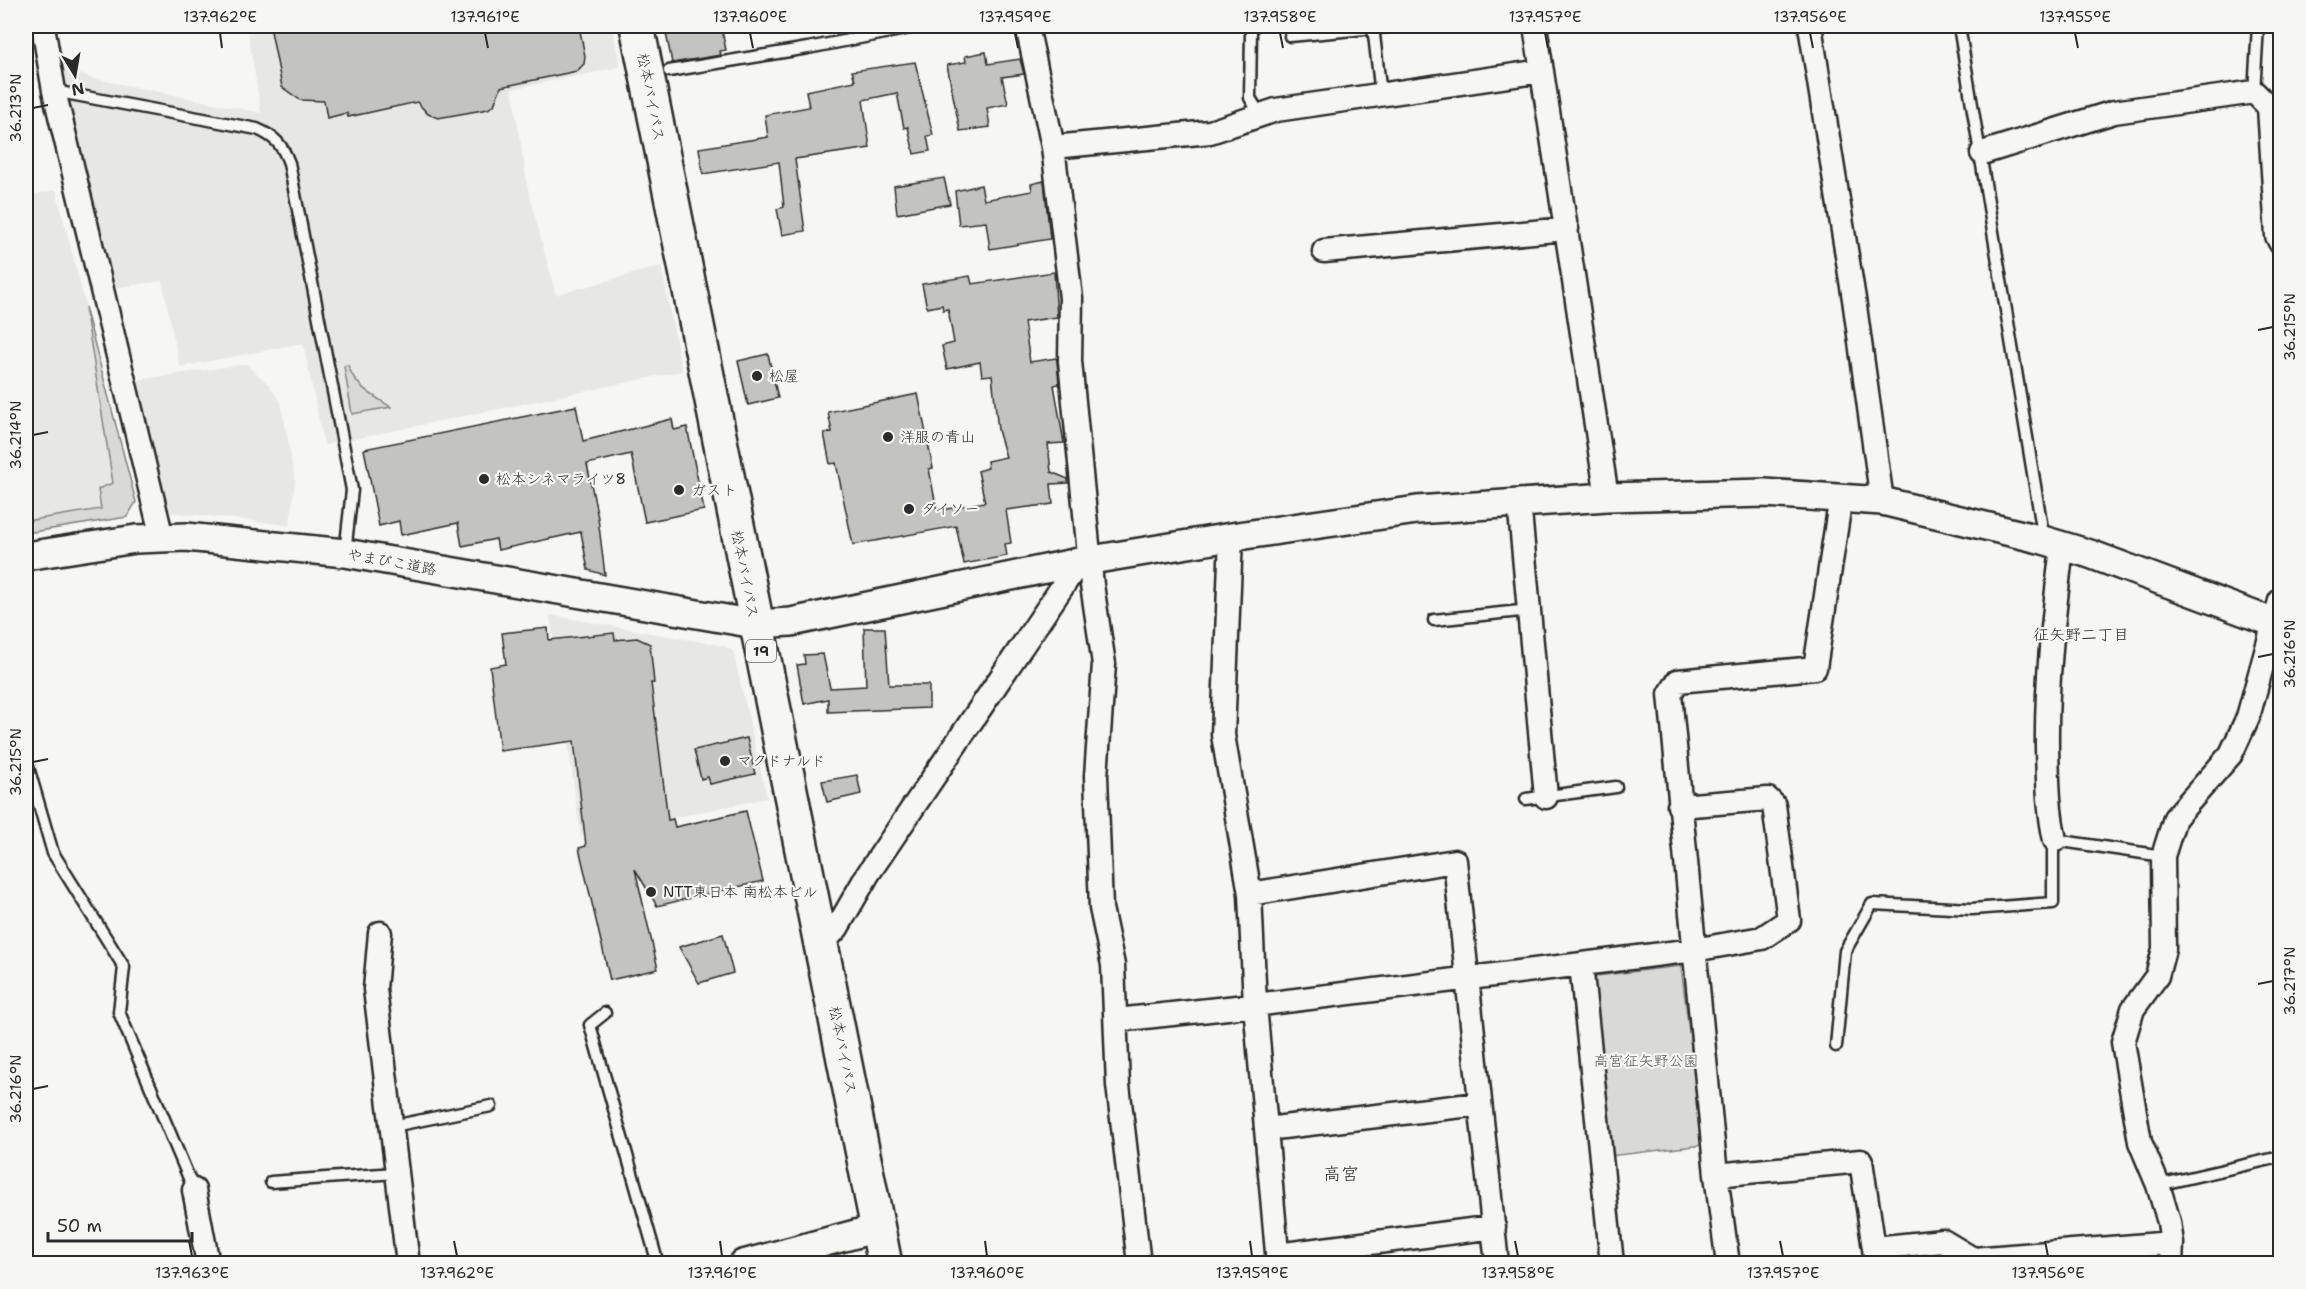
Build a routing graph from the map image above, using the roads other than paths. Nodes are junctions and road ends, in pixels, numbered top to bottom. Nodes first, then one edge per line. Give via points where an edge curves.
1 (43, 26) edge
2 (637, 26) edge
3 (921, 26) edge
4 (1027, 26) edge
5 (1396, 26) edge
6 (1535, 26) edge
7 (1810, 26) edge
8 (1959, 26) edge
9 (2258, 26) edge
10 (1373, 27) edge
11 (1251, 30) dead end
12 (1290, 36) dead end
13 (1542, 70) junction
14 (669, 71) dead end
15 (54, 91) junction
16 (2254, 92) junction
17 (1381, 95) junction
18 (1261, 116) junction
19 (1053, 147) junction
20 (1982, 153) junction
21 (1567, 229) junction
22 (2280, 242) edge
23 (1324, 251) dead end
24 (1841, 496) junction
25 (1608, 497) junction
26 (1519, 501) junction
27 (1882, 501) junction
28 (2042, 528) dead end
29 (1231, 537) junction
30 (162, 538) junction
31 (2062, 547) junction
32 (345, 553) junction
33 (26, 556) edge
34 (1085, 562) junction
35 (1531, 610) junction
36 (2278, 616) edge
37 (1434, 620) dead end
38 (755, 624) junction
39 (26, 760) edge
40 (1616, 787) dead end
41 (1536, 798) joint
42 (1679, 806) junction
43 (2055, 840) junction
44 (2163, 856) junction
45 (1250, 894) junction
46 (380, 933) dead end
47 (821, 945) junction
48 (1694, 950) junction
49 (1581, 964) junction
50 (1466, 979) junction
51 (1256, 1005) junction
52 (605, 1013) dead end
53 (1117, 1020) junction
54 (1836, 1046) dead end
55 (1479, 1104) junction
56 (491, 1106) dead end
57 (393, 1126) junction
58 (1266, 1129) junction
59 (2280, 1156) edge
60 (395, 1173) junction
61 (1716, 1175) junction
62 (270, 1182) dead end
63 (2158, 1185) junction
64 (194, 1190) joint
65 (1494, 1227) junction
66 (878, 1228) junction
67 (2172, 1253) edge
68 (1875, 1256) edge
69 (1278, 1259) edge
70 (208, 1263) edge
71 (408, 1263) edge
72 (658, 1263) edge
73 (743, 1263) edge
74 (885, 1263) edge
75 (1139, 1263) edge
76 (1497, 1263) edge
77 (1612, 1263) edge
78 (1728, 1263) edge

1 - 15 street
2 - 38 highway, 松本バイパス / 19
3 - 14 lane
4 - 19 street
5 - 10 lane
6 - 13 street
7 - 27 street
8 - 20 lane
9 - 16 lane
10 - 12 lane
10 - 17 lane
11 - 18 lane via 1250,98
13 - 17 street
13 - 21 street
15 - 30 street
15 - 32 lane via 257,129 275,137 284,147 352,490
16 - 20 street via 2114,112
16 - 22 street via 2269,107
17 - 18 street via 1276,110
18 - 19 street via 1210,132
19 - 34 street via 1071,298 1070,361
20 - 28 lane
21 - 23 street
21 - 25 street
24 - 25 street, やまびこ道路 via 1765,493
24 - 27 street, やまびこ道路
24 - 42 street via 1815,668 1678,681 1670,694
25 - 26 street, やまびこ道路
26 - 29 street, やまびこ道路 via 1417,510
26 - 35 street
27 - 31 street, やまびこ道路
29 - 34 street, やまびこ道路
29 - 45 street via 1223,735
30 - 32 street, やまびこ道路
30 - 33 street, やまびこ道路
31 - 36 street, やまびこ道路
31 - 43 street via 2050,635 2047,722 2048,811
32 - 38 street, やまびこ道路
34 - 38 street, やまびこ道路 via 791,622
34 - 47 street via 868,874 837,928
34 - 53 street via 1104,664 1096,824 1101,908 1113,965
35 - 37 lane
35 - 41 street
36 - 44 street via 2248,717 2231,754 2175,818
38 - 47 highway, 松本バイパス / 19
39 - 64 lane via 53,853 124,967 119,1012
40 - 41 lane
42 - 48 street
42 - 48 street via 1768,799 1774,805 1789,920 1762,938
43 - 44 lane
43 - 54 lane via 2054,903 1972,909 1872,904 1845,951
44 - 63 street via 2164,948 2157,976 2133,1009 2123,1042 2140,1142
45 - 50 street via 1455,861
45 - 51 street
46 - 57 street via 375,989
47 - 66 highway, 松本バイパス / 19
48 - 49 street
48 - 61 street
49 - 50 street
49 - 77 street
50 - 51 street
50 - 55 street
51 - 53 street
51 - 58 street
52 - 72 lane via 590,1025
53 - 75 street via 1118,1085
55 - 58 street
55 - 65 street
56 - 57 lane
57 - 60 street
58 - 69 street
59 - 63 lane
60 - 62 lane
60 - 71 street
61 - 68 street via 1861,1161
61 - 78 street
63 - 67 street
64 - 70 street
65 - 69 street
65 - 76 street
66 - 73 street
66 - 74 highway, 松本バイパス / 19
67 - 68 street via 1973,1259 1943,1241

